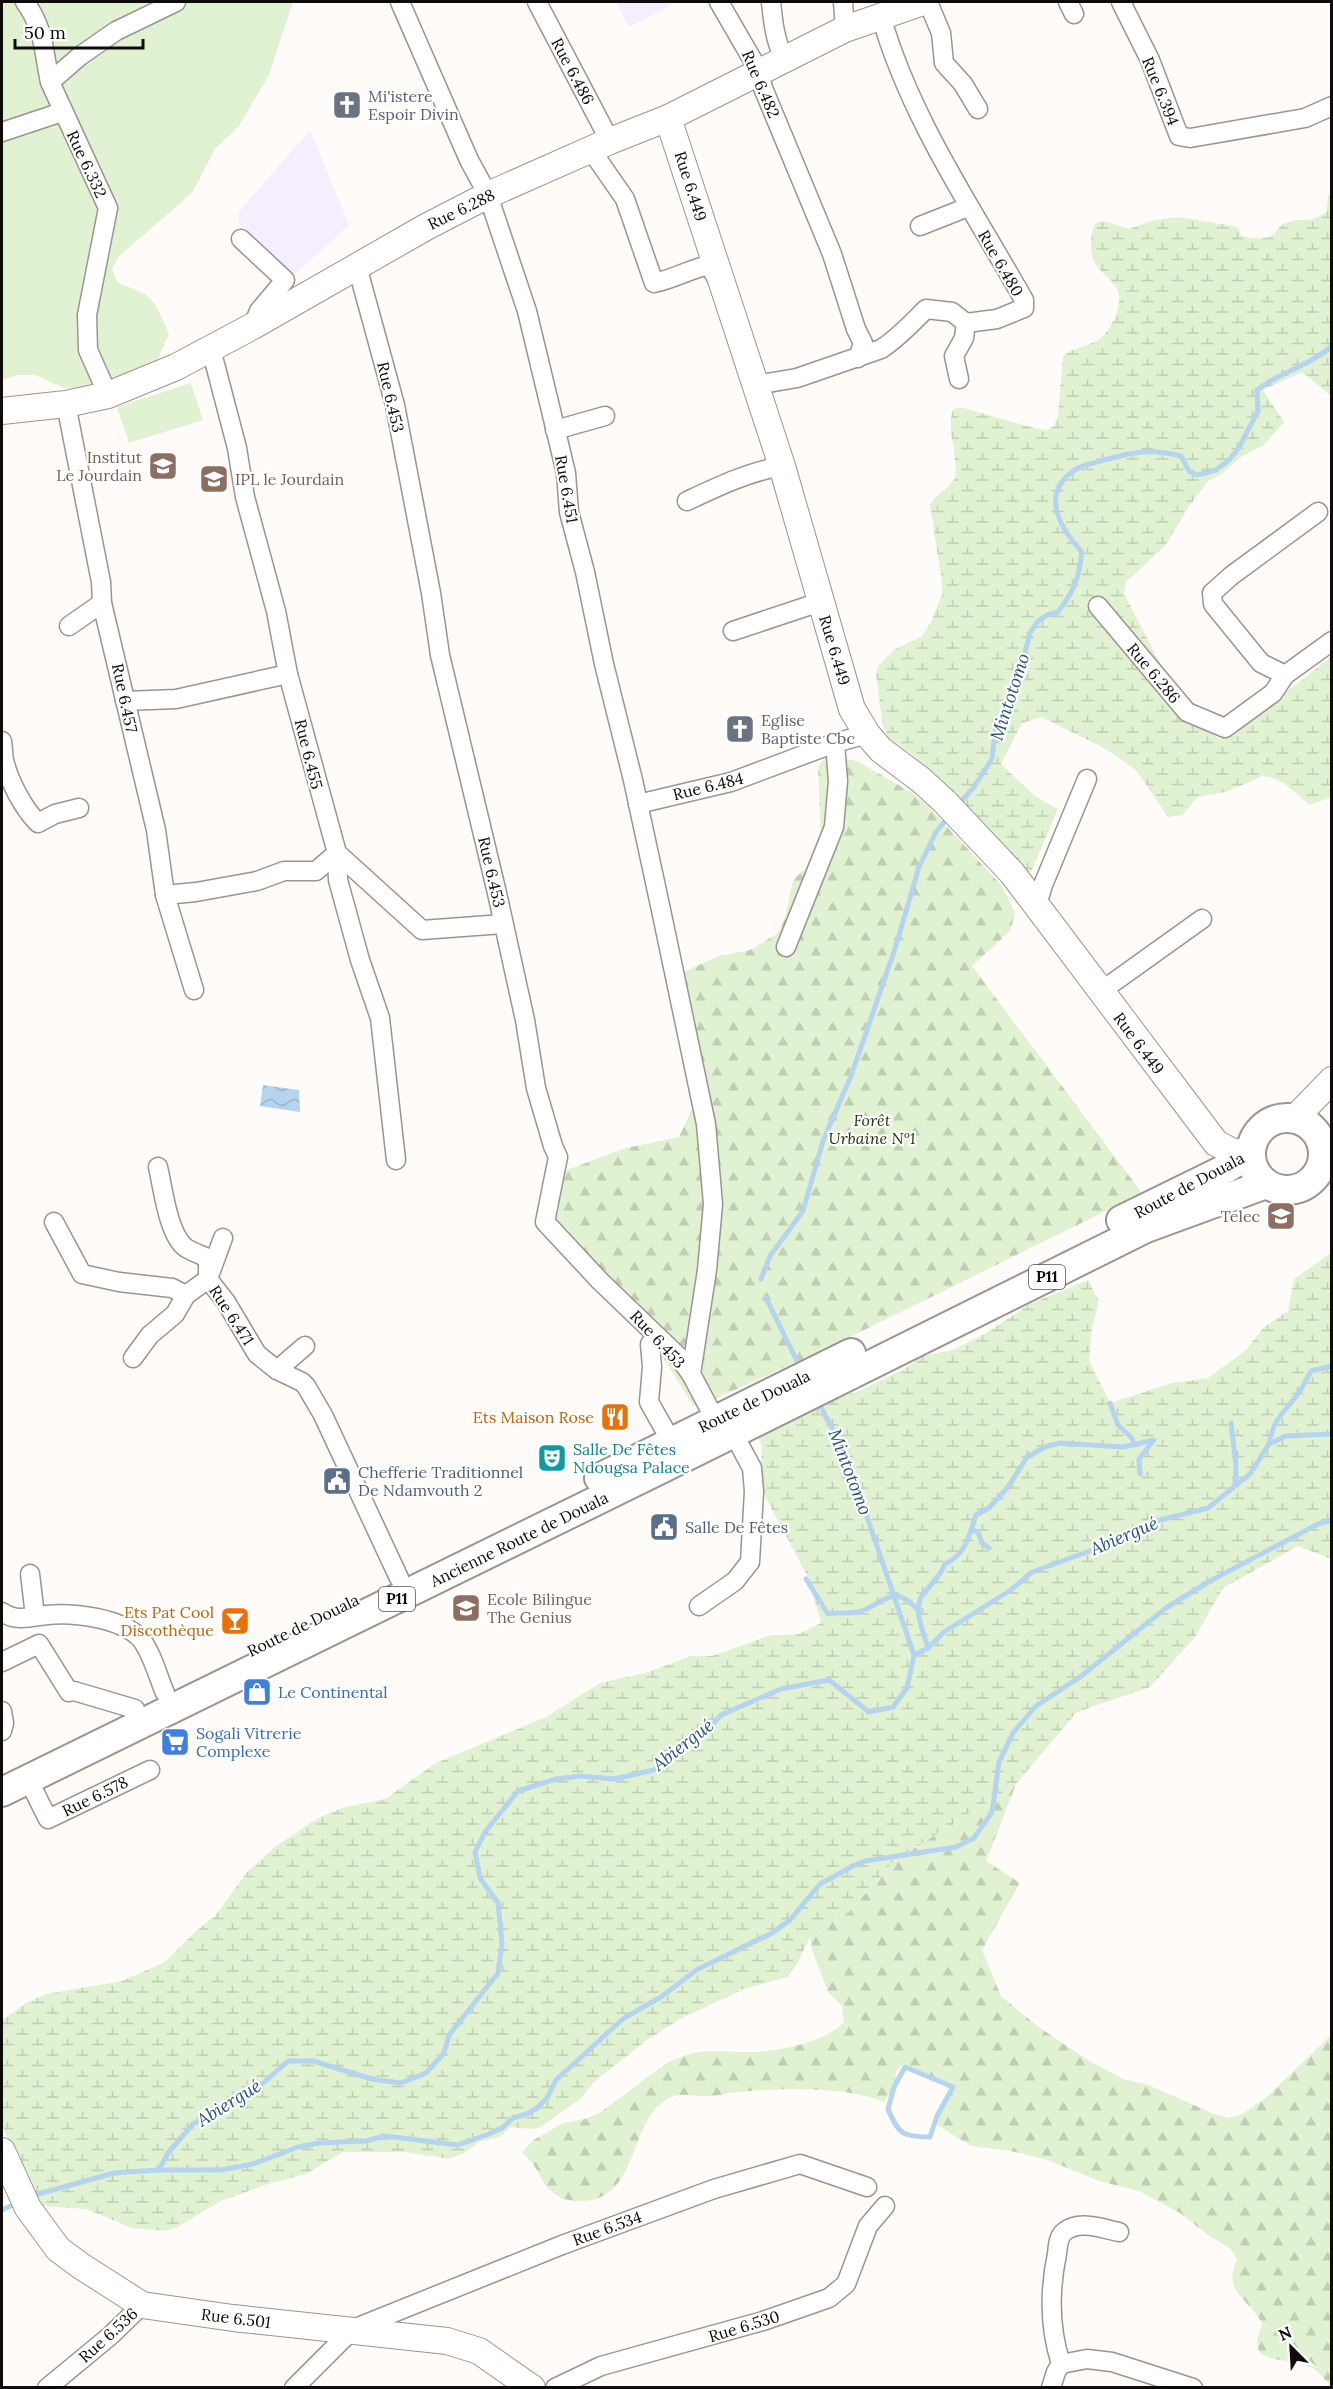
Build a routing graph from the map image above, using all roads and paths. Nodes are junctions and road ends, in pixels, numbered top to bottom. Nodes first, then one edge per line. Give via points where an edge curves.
1 (25, 2) edge
2 (176, 2) edge
3 (400, 2) edge
4 (537, 2) edge
5 (719, 2) edge
6 (771, 2) edge
7 (843, 2) edge
8 (923, 2) edge
9 (928, 2) edge
10 (1121, 2) edge
11 (881, 16) junction
12 (845, 29) junction
13 (784, 59) junction
14 (759, 71) junction
15 (50, 82) junction
16 (1332, 106) edge
17 (978, 109) dead end
18 (62, 112) junction
19 (668, 118) junction
20 (2, 132) edge
21 (601, 145) junction
22 (488, 195) junction
23 (968, 207) junction
24 (920, 225) dead end
25 (241, 239) dead end
26 (357, 266) junction
27 (723, 289) junction
28 (966, 323) junction
29 (253, 326) junction
30 (211, 349) junction
31 (858, 358) junction
32 (959, 379) dead end
33 (756, 386) junction
34 (108, 395) junction
35 (66, 405) junction
36 (2, 411) edge
37 (605, 416) dead end
38 (555, 430) junction
39 (782, 466) junction
40 (687, 501) dead end
41 (1318, 512) dead end
42 (820, 602) junction
43 (102, 603) junction
44 (1098, 606) dead end
45 (69, 626) dead end
46 (733, 631) dead end
47 (1332, 642) edge
48 (288, 674) junction
49 (1285, 675) junction
50 (125, 701) junction
51 (867, 734) junction
52 (2, 741) edge
53 (835, 743) junction
54 (1087, 779) dead end
55 (638, 804) junction
56 (79, 808) dead end
57 (337, 853) junction
58 (165, 895) junction
59 (1036, 905) junction
60 (1202, 919) dead end
61 (503, 924) junction
62 (786, 947) dead end
63 (194, 990) dead end
64 (1100, 992) junction
65 (1332, 1080) edge
66 (1314, 1126) edge
67 (1250, 1154) junction
68 (396, 1160) dead end
69 (1327, 1162) edge
70 (158, 1167) dead end
71 (1266, 1184) junction
72 (54, 1222) dead end
73 (223, 1238) dead end
74 (208, 1279) junction
75 (186, 1295) junction
76 (650, 1344) dead end
77 (305, 1346) dead end
78 (133, 1358) dead end
79 (277, 1370) junction
80 (691, 1374) junction
81 (810, 1384) junction
82 (724, 1426) junction
83 (671, 1441) junction
84 (30, 1575) dead end
85 (399, 1578) junction
86 (699, 1606) dead end
87 (2, 1612) edge
88 (35, 1616) junction
89 (2, 1662) edge
90 (165, 1694) junction
91 (135, 1709) junction
92 (2, 1711) edge
93 (2, 1731) edge
94 (150, 1770) dead end
95 (15, 1776) edge
96 (2, 1792) edge
97 (2, 2151) edge
98 (867, 2187) dead end
99 (885, 2206) dead end
100 (1119, 2232) dead end
101 (142, 2305) junction
102 (352, 2329) junction
103 (1061, 2364) junction
104 (47, 2388) edge
105 (294, 2388) edge
106 (532, 2388) edge
107 (555, 2388) edge
108 (1051, 2388) edge
109 (1192, 2388) edge

1 - 15 street, Rue 6.332 via 43,36
2 - 15 street via 116,31
3 - 22 street, Rue 6.451
4 - 21 street, Rue 6.486
5 - 14 street, Rue 6.482
6 - 13 street via 777,43
7 - 12 street
8 - 11 street, Rue 6.288
9 - 17 street via 941,33 944,63
10 - 16 street, Rue 6.394 via 1150,60 1179,136 1190,138 1305,118
11 - 12 street, Rue 6.288
11 - 23 street, Rue 6.480 via 903,80
12 - 13 street, Rue 6.288
13 - 14 street, Rue 6.288
14 - 19 street, Rue 6.288
14 - 31 street, Rue 6.482 via 863,343
15 - 18 street, Rue 6.332
18 - 20 street
18 - 34 street, Rue 6.332 via 108,208 87,315 88,350
19 - 21 street, Rue 6.288
19 - 27 street, Rue 6.449
21 - 22 street, Rue 6.288
21 - 27 street, Rue 6.486 via 625,199 654,283 709,265
22 - 26 street, Rue 6.288
22 - 38 street, Rue 6.451 via 527,311
23 - 24 street
23 - 28 street, Rue 6.480 via 1024,300 1024,308 997,319
25 - 29 street via 285,280 259,311
26 - 29 street, Rue 6.288
26 - 61 street, Rue 6.453 via 395,405 440,655
27 - 33 street, Rue 6.449
28 - 31 street via 952,312 926,309 891,343
28 - 32 street via 964,338 954,356
29 - 30 street, Rue 6.288
30 - 34 street, Rue 6.288
30 - 48 street, Rue 6.455
31 - 33 street via 797,378
33 - 39 street, Rue 6.449
34 - 35 street, Rue 6.288
35 - 36 street, Rue 6.288
35 - 43 street, Rue 6.457
37 - 38 street
38 - 55 street, Rue 6.451 via 566,473 569,512
39 - 40 street via 736,478
39 - 42 street, Rue 6.449
41 - 49 street via 1212,593 1213,604 1261,663
42 - 46 street
42 - 51 street, Rue 6.449 via 852,709
43 - 45 street
43 - 50 street, Rue 6.457
44 - 49 street, Rue 6.286 via 1187,712 1225,728 1273,693
47 - 49 street, Rue 6.286
48 - 50 street via 176,699
48 - 57 street, Rue 6.455
50 - 58 street, Rue 6.457 via 156,830
51 - 53 street, Rue 6.484
51 - 59 street, Rue 6.449 via 952,809 1012,873
52 - 56 street via 9,775 38,823
53 - 55 street, Rue 6.484 via 731,782
53 - 62 street via 838,781 834,827
54 - 59 street
55 - 80 street, Rue 6.451 via 706,1125 712,1204 707,1270
57 - 58 street via 316,871 285,871 257,881
57 - 61 street via 422,930
57 - 68 street, Rue 6.455 via 338,880 380,1018
58 - 63 street, Rue 6.457
59 - 64 street, Rue 6.449
60 - 64 street
61 - 80 street, Rue 6.453 via 536,1088 558,1157 545,1222 678,1356
64 - 67 street, Rue 6.449 via 1216,1143
65 - 66 street
66 - 67 main road, Route de Douala via 1278,1118 1264,1125 1254,1138
66 - 69 main road
67 - 71 main road via 1256,1174
67 - 81 main road, Route de Douala / P11
69 - 71 main road via 1304,1186 1284,1190
70 - 74 street, Rue 6.471 via 172,1225 184,1247 208,1258
71 - 81 main road, Ancienne Route de Douala / P11 via 1146,1228
72 - 75 street via 82,1274 172,1288
73 - 74 street
74 - 75 street
74 - 79 street, Rue 6.471 via 256,1354
75 - 78 street via 175,1314 150,1335
76 - 83 street via 650,1402
77 - 79 street
79 - 85 street, Rue 6.471 via 306,1386
80 - 82 street, Rue 6.453
81 - 82 main road, Ancienne Route de Douala / P11
82 - 83 main road, Route de Douala / P11
82 - 86 street, Rue 6.453 via 752,1468 750,1562 735,1581
82 - 95 main road, Ancienne Route de Douala / P11
83 - 85 main road, Route de Douala / P11
84 - 88 street
85 - 90 main road, Route de Douala / P11
87 - 88 street via 14,1618
88 - 90 street via 82,1615 128,1630 141,1640
89 - 91 street via 39,1644 69,1692
90 - 91 main road, Route de Douala / P11
91 - 95 main road, Route de Douala / P11
92 - 93 street
94 - 95 street, Rue 6.578 via 48,1819
95 - 96 main road, Ancienne Route de Douala / P11
97 - 101 street, Rue 6.501 via 28,2208 58,2249
98 - 102 street, Rue 6.534 via 800,2164 714,2189
99 - 107 street, Rue 6.530 via 868,2226 846,2284 829,2298 763,2321 601,2366
100 - 103 street via 1081,2226 1069,2229 1060,2238 1052,2276 1051,2318
101 - 102 street, Rue 6.501
101 - 104 street, Rue 6.536
102 - 105 street
102 - 106 street, Rue 6.501 via 447,2341 479,2351
103 - 108 street
103 - 109 street via 1087,2359 1112,2362

